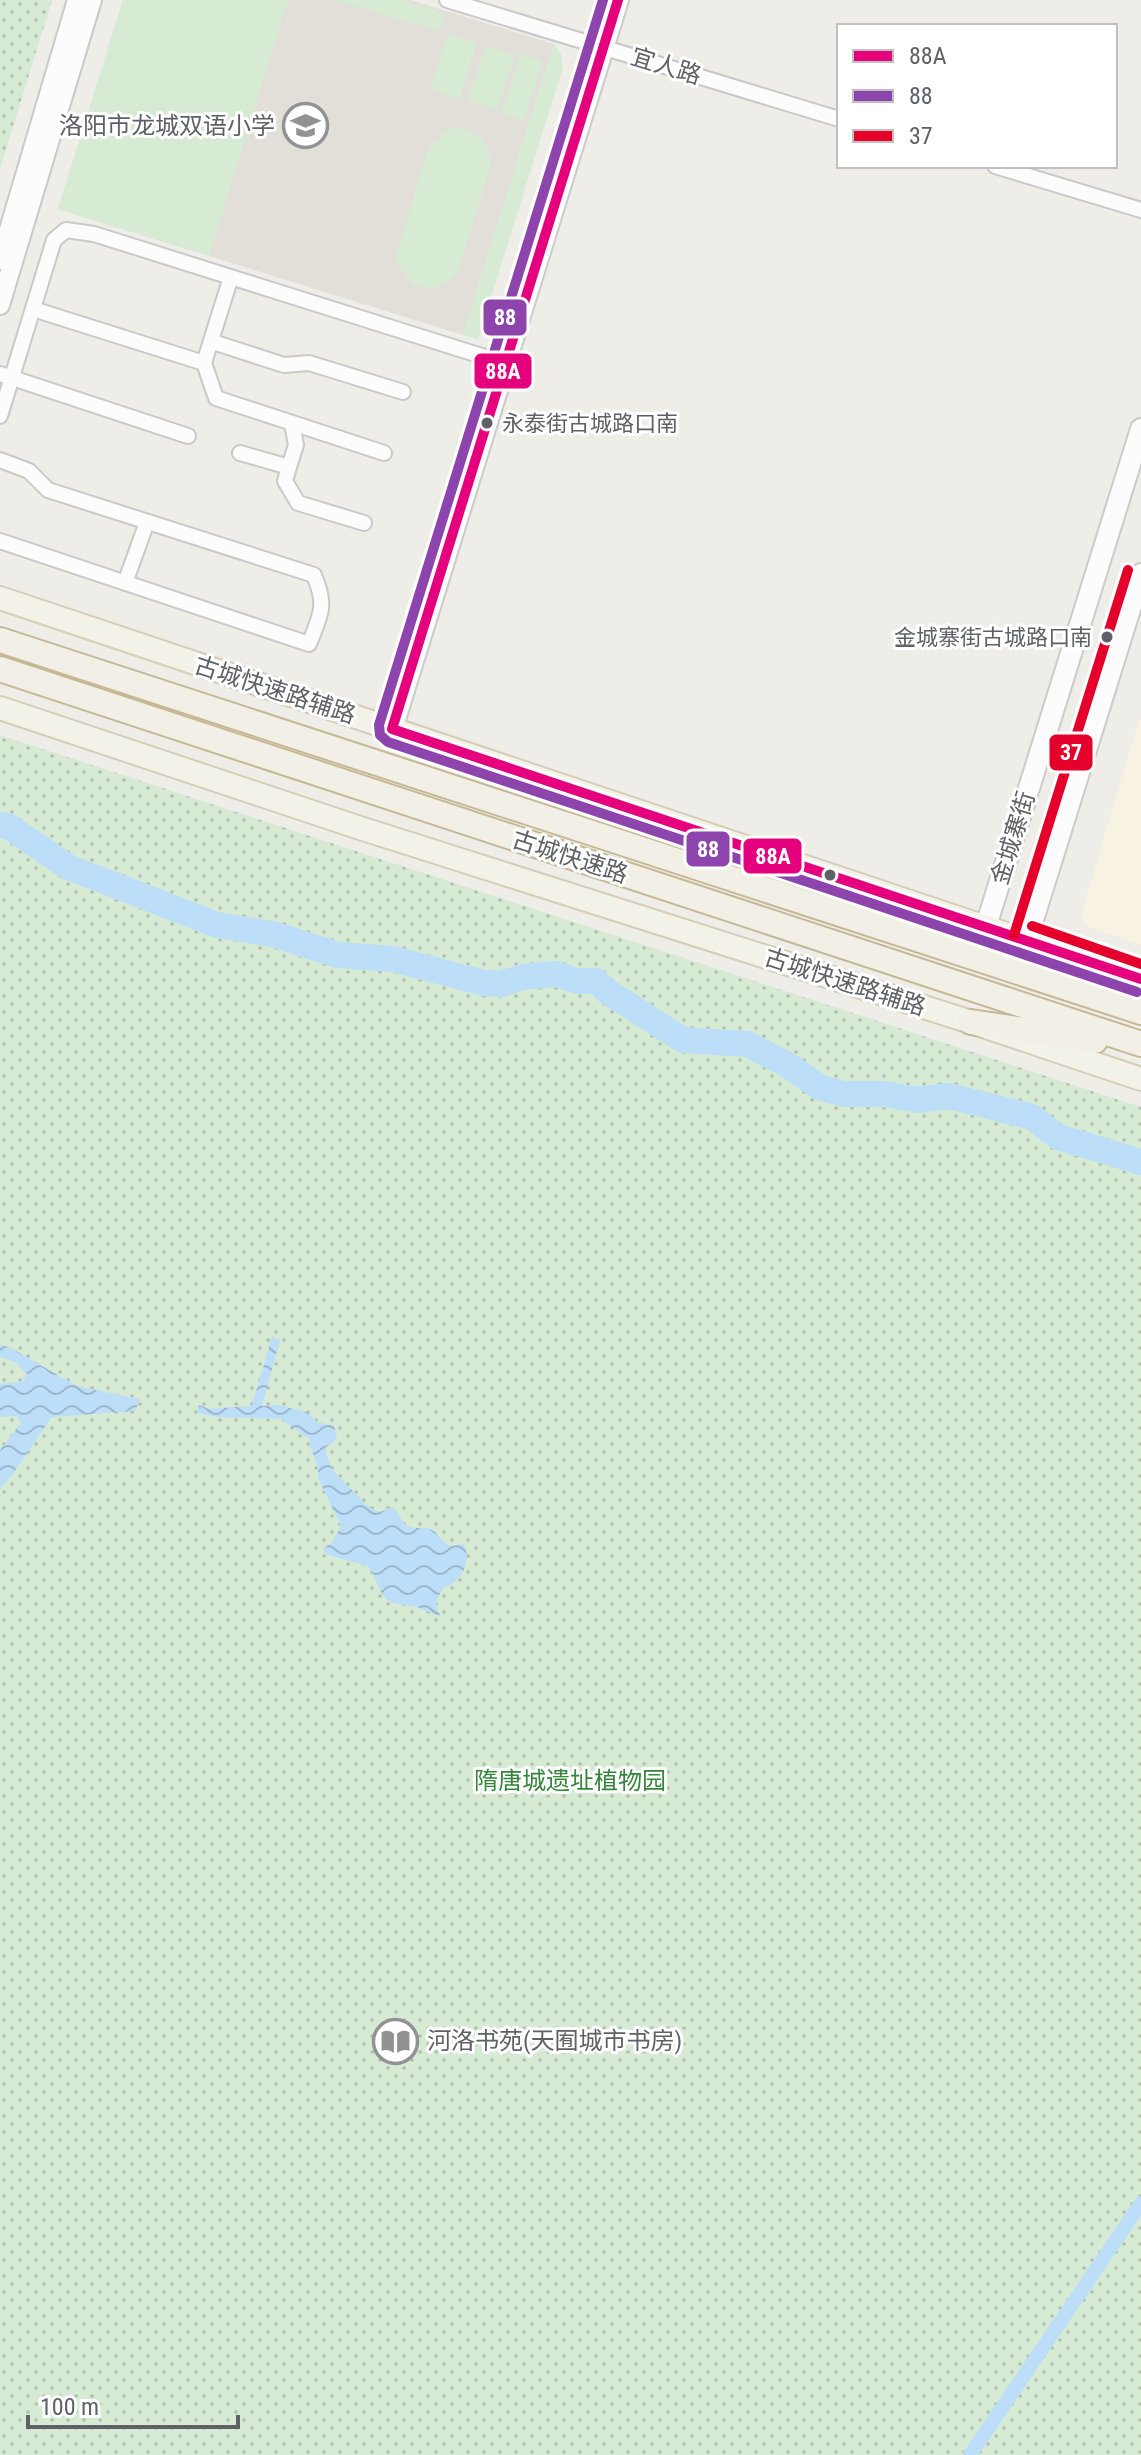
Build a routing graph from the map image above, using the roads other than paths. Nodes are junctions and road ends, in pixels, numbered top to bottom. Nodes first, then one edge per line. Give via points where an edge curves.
1 (77, 0) edge
2 (92, 0) edge
3 (447, 0) edge
4 (480, 0) edge
5 (608, 0) edge
6 (618, 0) edge
7 (600, 42) junction
8 (837, 108) edge
9 (837, 118) edge
10 (1002, 168) edge
11 (1033, 168) edge
12 (1141, 201) edge
13 (1141, 210) edge
14 (0, 260) edge
15 (231, 277) junction
16 (0, 305) edge
17 (33, 309) junction
18 (213, 342) junction
19 (501, 362) junction
20 (204, 363) junction
21 (6, 376) edge
22 (403, 392) dead end
23 (0, 416) edge
24 (292, 423) junction
25 (1141, 429) edge
26 (188, 436) dead end
27 (240, 453) dead end
28 (384, 453) dead end
29 (0, 460) edge
30 (289, 467) junction
31 (147, 522) junction
32 (364, 523) dead end
33 (0, 541) edge
34 (1141, 574) edge
35 (125, 583) junction
36 (0, 598) edge
37 (0, 640) edge
38 (0, 669) edge
39 (0, 708) edge
40 (389, 728) junction
41 (986, 926) junction
42 (1027, 939) junction
43 (1141, 979) edge
44 (1141, 1012) edge
45 (971, 1022) junction
46 (1141, 1046) edge
47 (1141, 1079) edge

1 - 14 street
2 - 16 street
3 - 7 street, 宜人路
4 - 7 street, 宜人路
5 - 7 main road
6 - 7 main road
7 - 8 street, 宜人路
7 - 9 street, 宜人路
7 - 19 main road
10 - 13 street
11 - 12 street
15 - 17 street via 66,230 54,240
15 - 18 street
15 - 19 street
17 - 20 street
17 - 21 street
18 - 20 street
18 - 22 street via 284,365 309,363
19 - 40 main road
20 - 24 street via 216,398
21 - 23 street
21 - 26 street
24 - 28 street
24 - 30 street via 296,445
25 - 41 main road, 金城寨街
27 - 30 street
29 - 31 street via 29,471 48,490
30 - 32 street via 285,481 298,503
31 - 35 street
31 - 35 street via 314,575 323,596 320,616 309,644
33 - 35 street
34 - 42 main road, 金城寨街
36 - 40 main road, 古城快速路辅路
37 - 44 highway, 古城快速路
38 - 46 highway, 古城快速路
39 - 45 main road, 古城快速路辅路
40 - 41 main road, 古城快速路辅路
41 - 42 main road, 古城快速路辅路
42 - 43 main road, 古城快速路辅路
45 - 46 highway
45 - 47 main road, 古城快速路辅路

